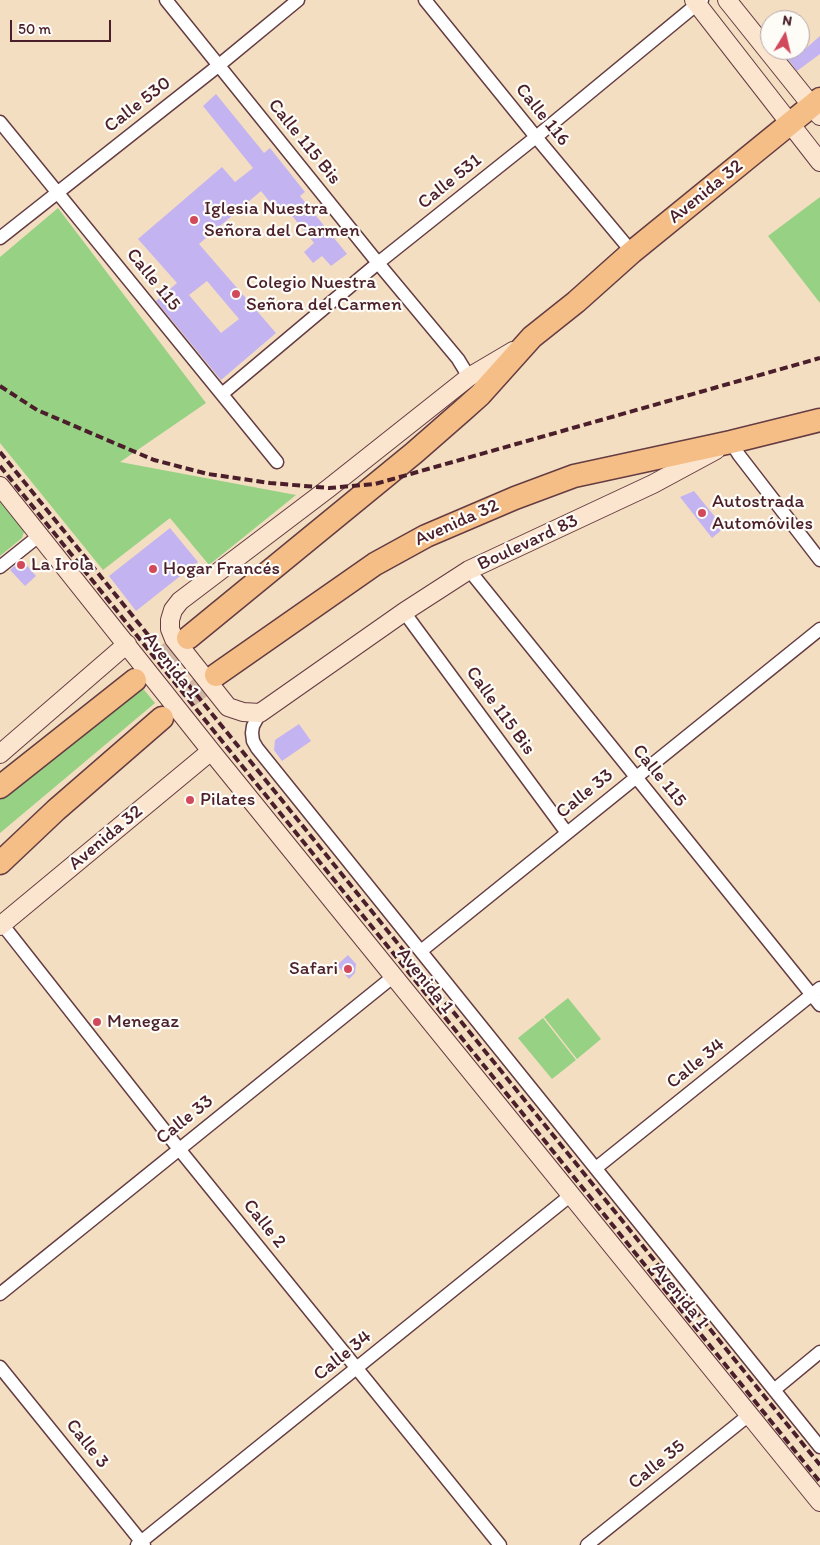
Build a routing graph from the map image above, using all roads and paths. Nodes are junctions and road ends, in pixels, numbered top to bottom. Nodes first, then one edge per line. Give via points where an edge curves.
1 (166, 0) edge
2 (298, 0) edge
3 (425, 0) edge
4 (727, 0) edge
5 (697, 1) edge
6 (218, 66) junction
7 (817, 107) edge
8 (0, 122) edge
9 (790, 123) junction
10 (536, 138) junction
11 (820, 162) edge
12 (57, 192) junction
13 (0, 238) edge
14 (632, 252) junction
15 (378, 263) junction
16 (524, 345) junction
17 (469, 377) junction
18 (222, 394) junction
19 (820, 420) edge
20 (731, 442) junction
21 (277, 462) dead end
22 (0, 486) edge
23 (40, 535) junction
24 (820, 560) edge
25 (0, 567) edge
26 (468, 570) junction
27 (404, 612) junction
28 (170, 620) joint
29 (820, 629) edge
30 (188, 638) tunnel mouth
31 (127, 644) junction
32 (216, 675) tunnel mouth
33 (135, 680) tunnel mouth
34 (260, 713) junction
35 (162, 718) tunnel mouth
36 (211, 751) junction
37 (0, 754) edge
38 (636, 777) junction
39 (0, 787) edge
40 (567, 833) junction
41 (0, 863) edge
42 (1, 925) edge
43 (421, 952) junction
44 (394, 976) junction
45 (817, 996) edge
46 (179, 1149) junction
47 (596, 1168) junction
48 (572, 1195) junction
49 (0, 1294) edge
50 (820, 1352) edge
51 (0, 1367) edge
52 (356, 1368) junction
53 (774, 1390) junction
54 (749, 1414) junction
55 (820, 1447) edge
56 (820, 1502) edge
57 (141, 1544) edge
58 (500, 1545) edge
59 (587, 1545) edge

1 - 6 street, Calle 115 Bis
2 - 6 street, Calle 530
3 - 10 street, Calle 116
4 - 7 street
5 - 9 street
5 - 10 street, Calle 531
6 - 12 street, Calle 530
6 - 15 street, Calle 115 Bis
7 - 9 highway, Avenida 32
8 - 12 street, Calle 115
9 - 11 street
9 - 14 highway, Avenida 32
10 - 14 street, Calle 116
10 - 15 street, Calle 531
12 - 13 street, Calle 530
12 - 18 street, Calle 115
14 - 16 highway, Avenida 32
15 - 17 street, Calle 115 Bis via 458,359
15 - 18 street, Calle 531
16 - 17 street, Avenida 32
16 - 30 highway, Avenida 32 via 480,395 414,453
17 - 28 street, Avenida 32 via 180,601
18 - 21 street, Calle 115
19 - 20 highway, Boulevard 83
20 - 24 street
20 - 26 street, Boulevard 83 via 653,484
20 - 32 highway, Avenida 32 via 574,476 426,536 375,564
22 - 23 street, Avenida 1
23 - 25 street
23 - 31 street, Avenida 1
26 - 27 street, Boulevard 83
26 - 38 street, Calle 115
27 - 34 street, Boulevard 83
27 - 40 street, Calle 115 Bis
28 - 34 street, Avenida 1 via 174,639 223,702 236,710
29 - 38 street, Calle 33
31 - 36 street, Avenida 1
31 - 37 street
33 - 39 highway
34 - 43 street, Avenida 1 via 252,734 257,748
35 - 41 highway
36 - 42 street, Avenida 32
36 - 44 street, Avenida 1
38 - 40 street, Calle 33
38 - 45 street, Calle 115
40 - 43 street, Calle 33
42 - 46 street, Calle 2
43 - 47 street, Avenida 1
44 - 46 street, Calle 33
44 - 48 street, Avenida 1
45 - 47 street, Calle 34
46 - 49 street, Calle 33
46 - 52 street, Calle 2
47 - 53 street, Avenida 1
48 - 52 street, Calle 34
48 - 54 street, Avenida 1
50 - 53 street
51 - 57 street, Calle 3
52 - 57 street, Calle 34
52 - 58 street, Calle 2
53 - 55 street, Avenida 1
54 - 56 street, Avenida 1
54 - 59 street, Calle 35

